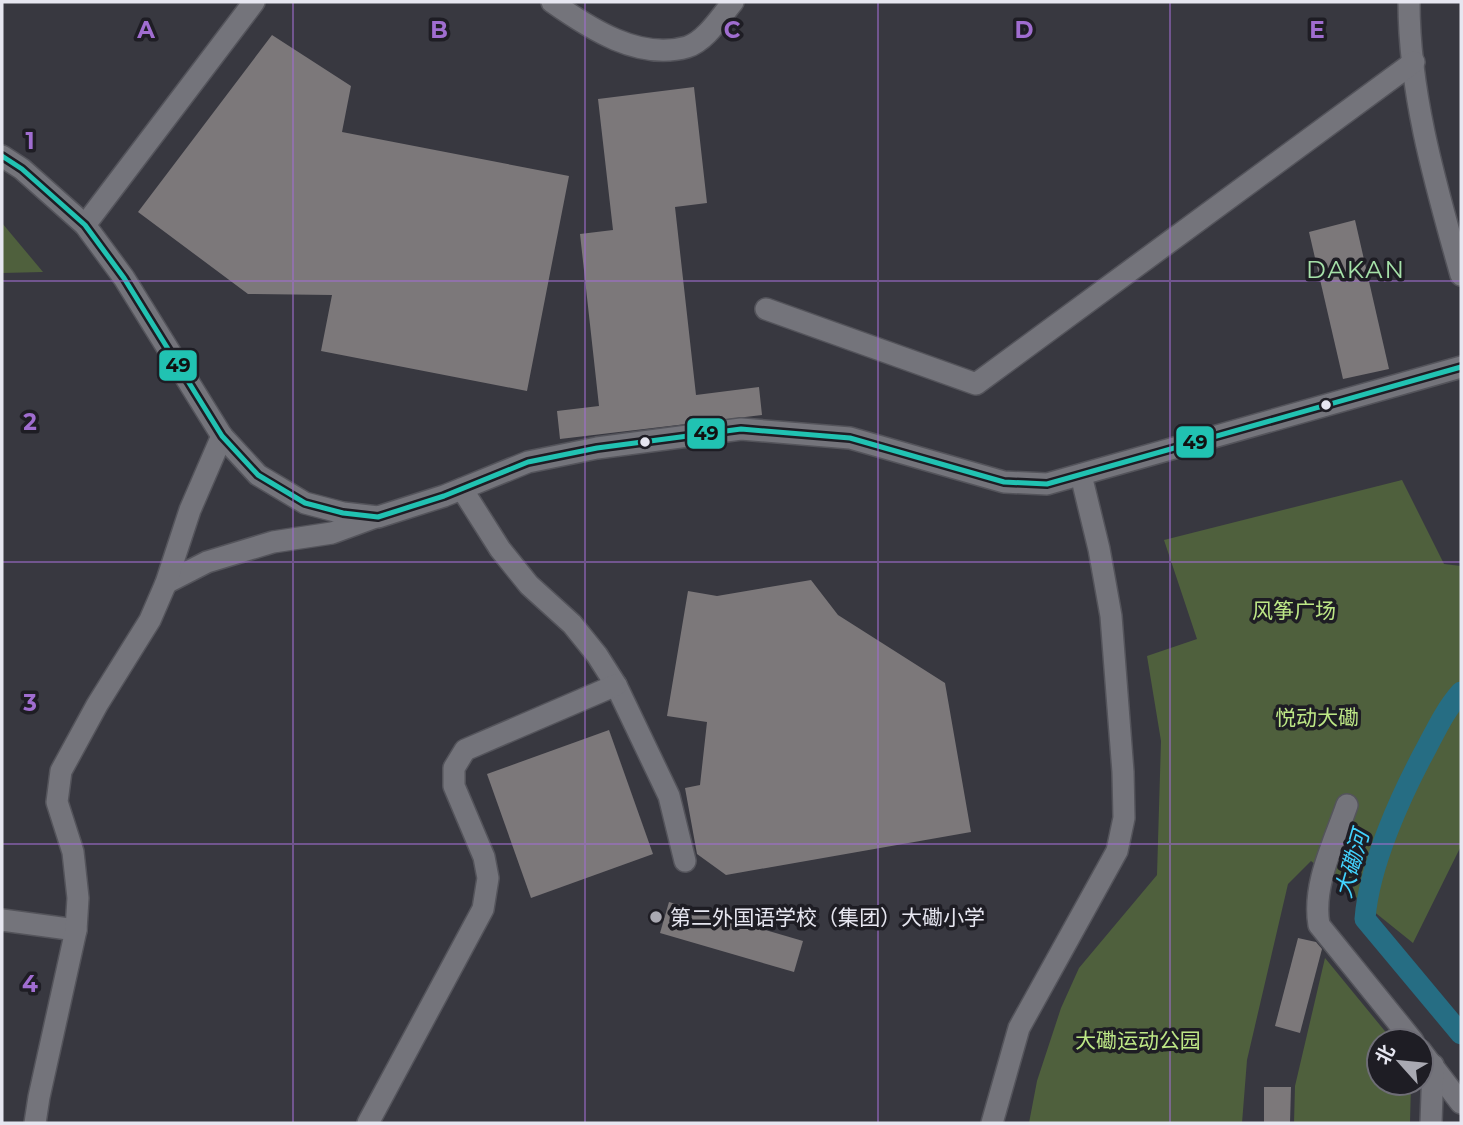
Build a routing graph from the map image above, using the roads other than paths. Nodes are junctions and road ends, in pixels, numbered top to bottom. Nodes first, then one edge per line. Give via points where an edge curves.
1 (254, 2) edge
2 (552, 2) edge
3 (733, 2) edge
4 (1409, 2) edge
5 (1414, 62) junction
6 (2, 156) edge
7 (85, 225) junction
8 (1461, 275) edge
9 (766, 309) dead end
10 (1461, 366) edge
11 (222, 436) junction
12 (1081, 475) junction
13 (462, 489) junction
14 (378, 517) junction
15 (166, 583) junction
16 (616, 685) junction
17 (1347, 805) dead end
18 (685, 861) dead end
19 (2, 919) edge
20 (76, 930) junction
21 (1402, 1027) edge
22 (1435, 1069) edge
23 (1429, 1097) edge
24 (1461, 1103) edge
25 (35, 1123) edge
26 (368, 1123) edge
27 (992, 1123) edge
28 (1431, 1123) edge

1 - 7 street
2 - 3 street via 615,40 656,50 688,47 709,31
4 - 5 street
5 - 8 street via 1421,122
5 - 9 street via 976,384
6 - 7 street
7 - 11 street via 124,278
10 - 12 street
11 - 14 street via 258,475 305,503
11 - 15 street via 190,510
12 - 13 street via 1047,484 1004,482 850,438 741,429 528,462
12 - 27 street via 1111,616 1124,818 1116,851 1019,1028
13 - 14 street
13 - 16 street via 500,550 529,585 572,624
14 - 15 street via 332,533 274,542 207,562
15 - 20 street via 150,620 61,771 57,802 73,852
16 - 18 street via 669,796
16 - 26 street via 465,750 454,768 454,786 484,857 488,878 482,909
17 - 21 street via 1317,894 1319,926
19 - 20 street
20 - 25 street
22 - 24 street
23 - 28 street

